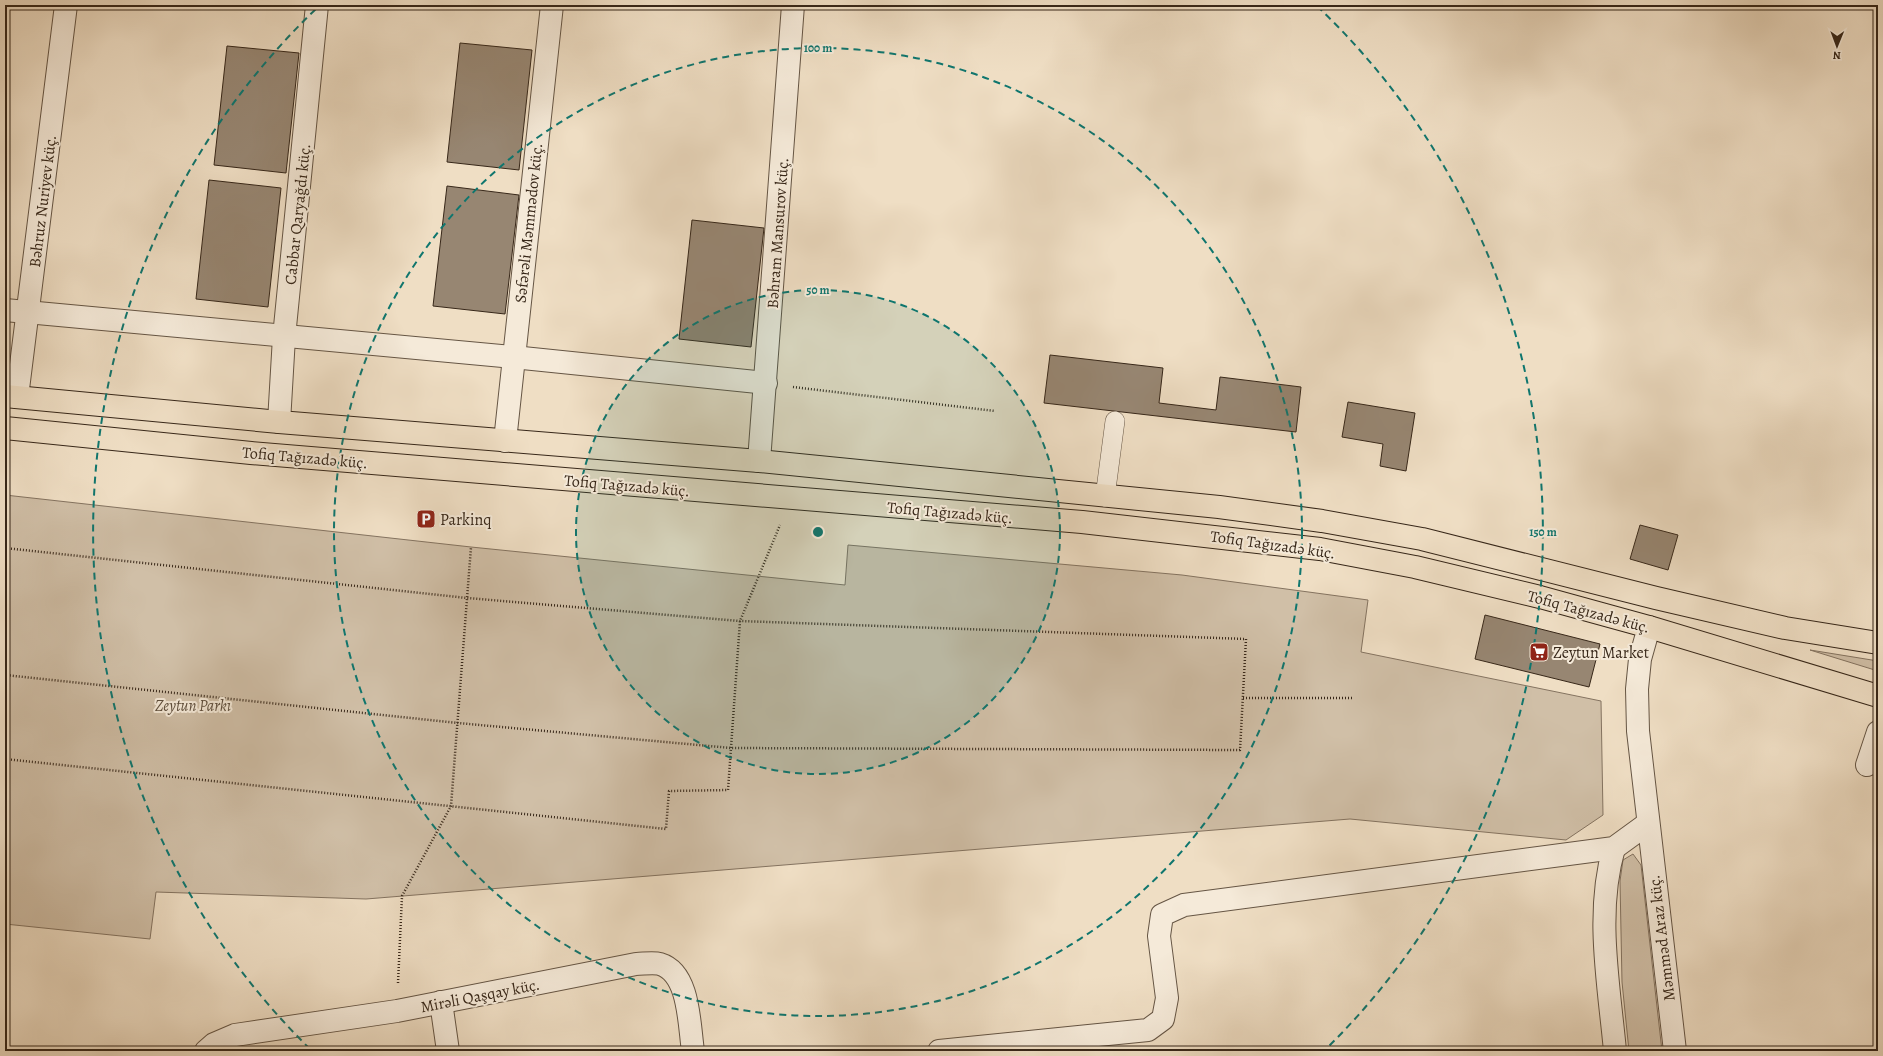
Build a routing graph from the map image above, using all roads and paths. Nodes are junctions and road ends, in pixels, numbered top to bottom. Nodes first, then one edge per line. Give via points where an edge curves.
1 (66, 5) edge
2 (317, 5) edge
3 (552, 5) edge
4 (793, 5) edge
5 (5, 310) edge
6 (28, 312) junction
7 (284, 337) junction
8 (513, 357) junction
9 (766, 383) junction
10 (11, 397) edge
11 (995, 411) dead end
12 (278, 422) junction
13 (1115, 422) dead end
14 (5, 428) edge
15 (505, 441) junction
16 (759, 462) junction
17 (1105, 497) junction
18 (791, 498) junction
19 (471, 547) dead end
20 (5, 548) edge
21 (467, 598) junction
22 (740, 621) junction
23 (1649, 627) junction
24 (1878, 643) edge
25 (5, 675) edge
26 (1878, 696) edge
27 (1243, 698) junction
28 (1354, 698) dead end
29 (458, 723) junction
30 (1878, 732) edge
31 (731, 748) junction
32 (5, 759) edge
33 (1867, 765) dead end
34 (451, 806) junction
35 (1647, 824) junction
36 (1614, 848) junction
37 (441, 1002) junction
38 (396, 1011) junction
39 (206, 1051) edge
40 (448, 1051) edge
41 (693, 1051) edge
42 (939, 1051) edge
43 (1615, 1051) edge
44 (1675, 1051) edge

1 - 6 street, Bəhruz Nuriyev küç.
2 - 7 street, Cabbar Qaryağdı küç.
3 - 8 street, Səfərəli Məmmədov küç.
4 - 9 street, Bəhram Mansurov küç.
5 - 6 street
6 - 7 street
6 - 10 street, Bəhruz Nuriyev küç.
7 - 8 street
7 - 12 street, Cabbar Qaryağdı küç.
8 - 9 street
8 - 15 street, Səfərəli Məmmədov küç.
9 - 11 path
9 - 16 street, Bəhram Mansurov küç.
10 - 12 main road, Tofiq Tağızadə küç.
12 - 15 main road, Tofiq Tağızadə küç.
13 - 17 lane
14 - 18 main road, Tofiq Tağızadə küç. via 251,453
15 - 16 main road, Tofiq Tağızadə küç.
16 - 17 main road, Tofiq Tağızadə küç.
17 - 24 main road, Tofiq Tağızadə küç. via 1219,507 1322,521 1422,539 1778,626
18 - 22 path
18 - 23 main road, Tofiq Tağızadə küç. via 1082,522 1320,549 1415,567
19 - 21 path
20 - 21 path
21 - 22 path
21 - 29 path
22 - 27 path via 1246,639
22 - 31 path
23 - 26 main road, Tofiq Tağızadə küç.
23 - 35 street, Məmməd Araz küç. via 1640,660 1637,690 1638,731
25 - 29 path
27 - 28 path
27 - 31 path via 1240,750
29 - 31 path
29 - 34 path
30 - 33 street
31 - 34 path via 728,790 669,791 666,829
32 - 34 path
34 - 38 path via 402,896
35 - 36 street
35 - 44 street, Məmməd Araz küç.
36 - 42 street via 1184,904 1162,915 1159,936 1168,998 1163,1018 1148,1030
36 - 43 street via 1607,871 1605,938
37 - 38 street, Mirəli Qaşqay küç.
37 - 40 street
37 - 41 street, Mirəli Qaşqay küç. via 636,964 659,964 673,970 683,987
38 - 39 street, Mirəli Qaşqay küç. via 235,1035 214,1044

